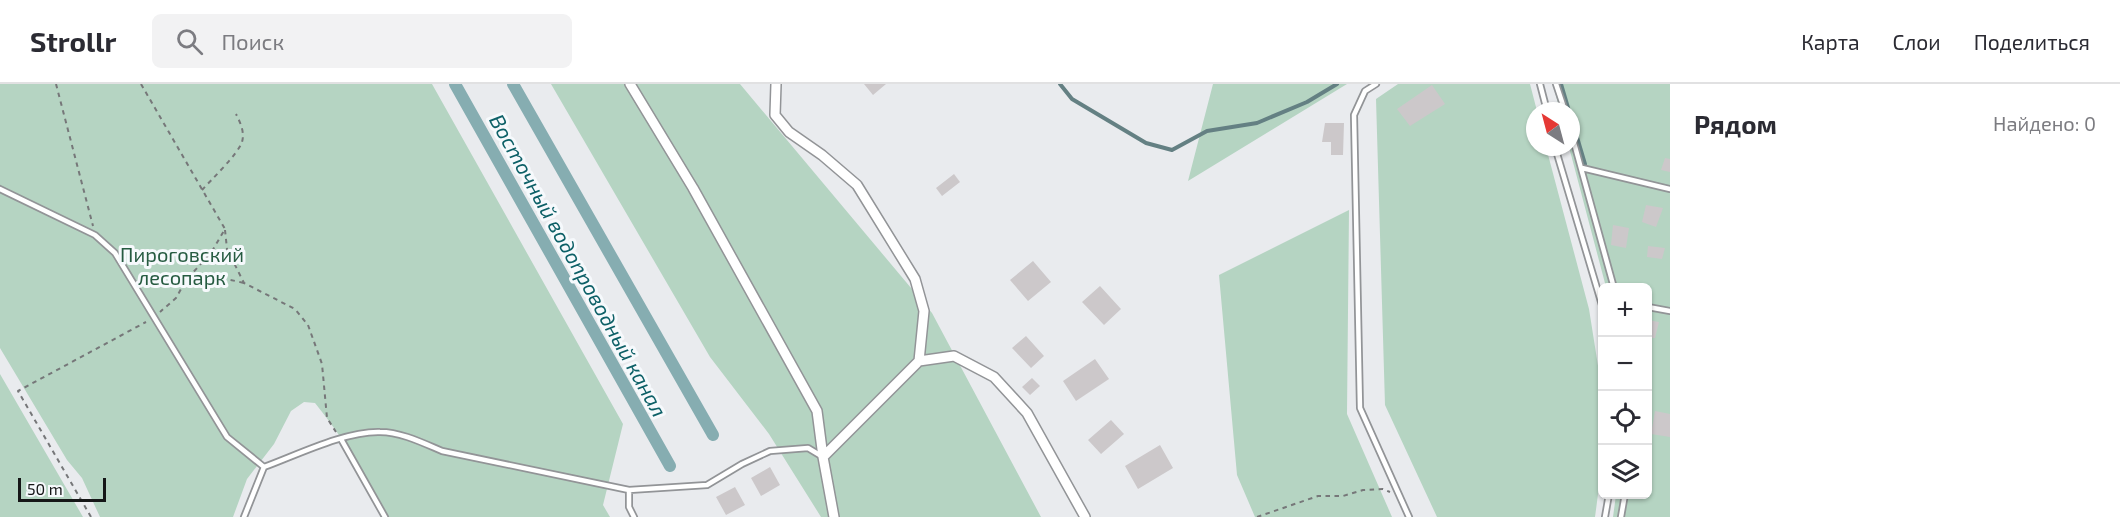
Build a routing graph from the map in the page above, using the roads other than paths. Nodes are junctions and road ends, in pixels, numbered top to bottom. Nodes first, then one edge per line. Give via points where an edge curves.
1 (630, 84) edge
2 (776, 84) edge
3 (1376, 84) edge
4 (1540, 84) edge
5 (1557, 84) edge
6 (1545, 102) edge
7 (1562, 102) edge
8 (1559, 156) edge
9 (1578, 156) edge
10 (1582, 168) junction
11 (0, 189) edge
12 (1670, 189) edge
13 (1613, 283) edge
14 (1598, 291) edge
15 (1652, 308) edge
16 (1670, 311) edge
17 (919, 361) junction
18 (341, 439) junction
19 (822, 457) junction
20 (264, 467) junction
21 (629, 490) junction
22 (1608, 499) edge
23 (1624, 499) edge
24 (244, 517) edge
25 (385, 517) edge
26 (634, 517) edge
27 (834, 517) edge
28 (1085, 517) edge
29 (1409, 517) edge
30 (1605, 517) edge
31 (1621, 517) edge

1 - 19 street via 693,188 817,411
2 - 17 street via 775,115 789,132 856,185 915,279 924,311
3 - 29 lane via 1365,91 1354,115 1360,408
4 - 6 lane
5 - 7 lane
8 - 14 lane
9 - 10 lane
10 - 12 lane
10 - 13 lane
11 - 20 lane via 95,235 115,253 227,437
15 - 16 lane
17 - 19 street
17 - 28 street via 954,356 994,377 1027,413
18 - 20 lane
18 - 21 lane via 381,432 442,451
18 - 25 lane
19 - 21 lane via 808,448 770,451 707,484
19 - 27 street
20 - 24 lane
21 - 26 lane via 629,507
22 - 30 lane
23 - 31 lane

